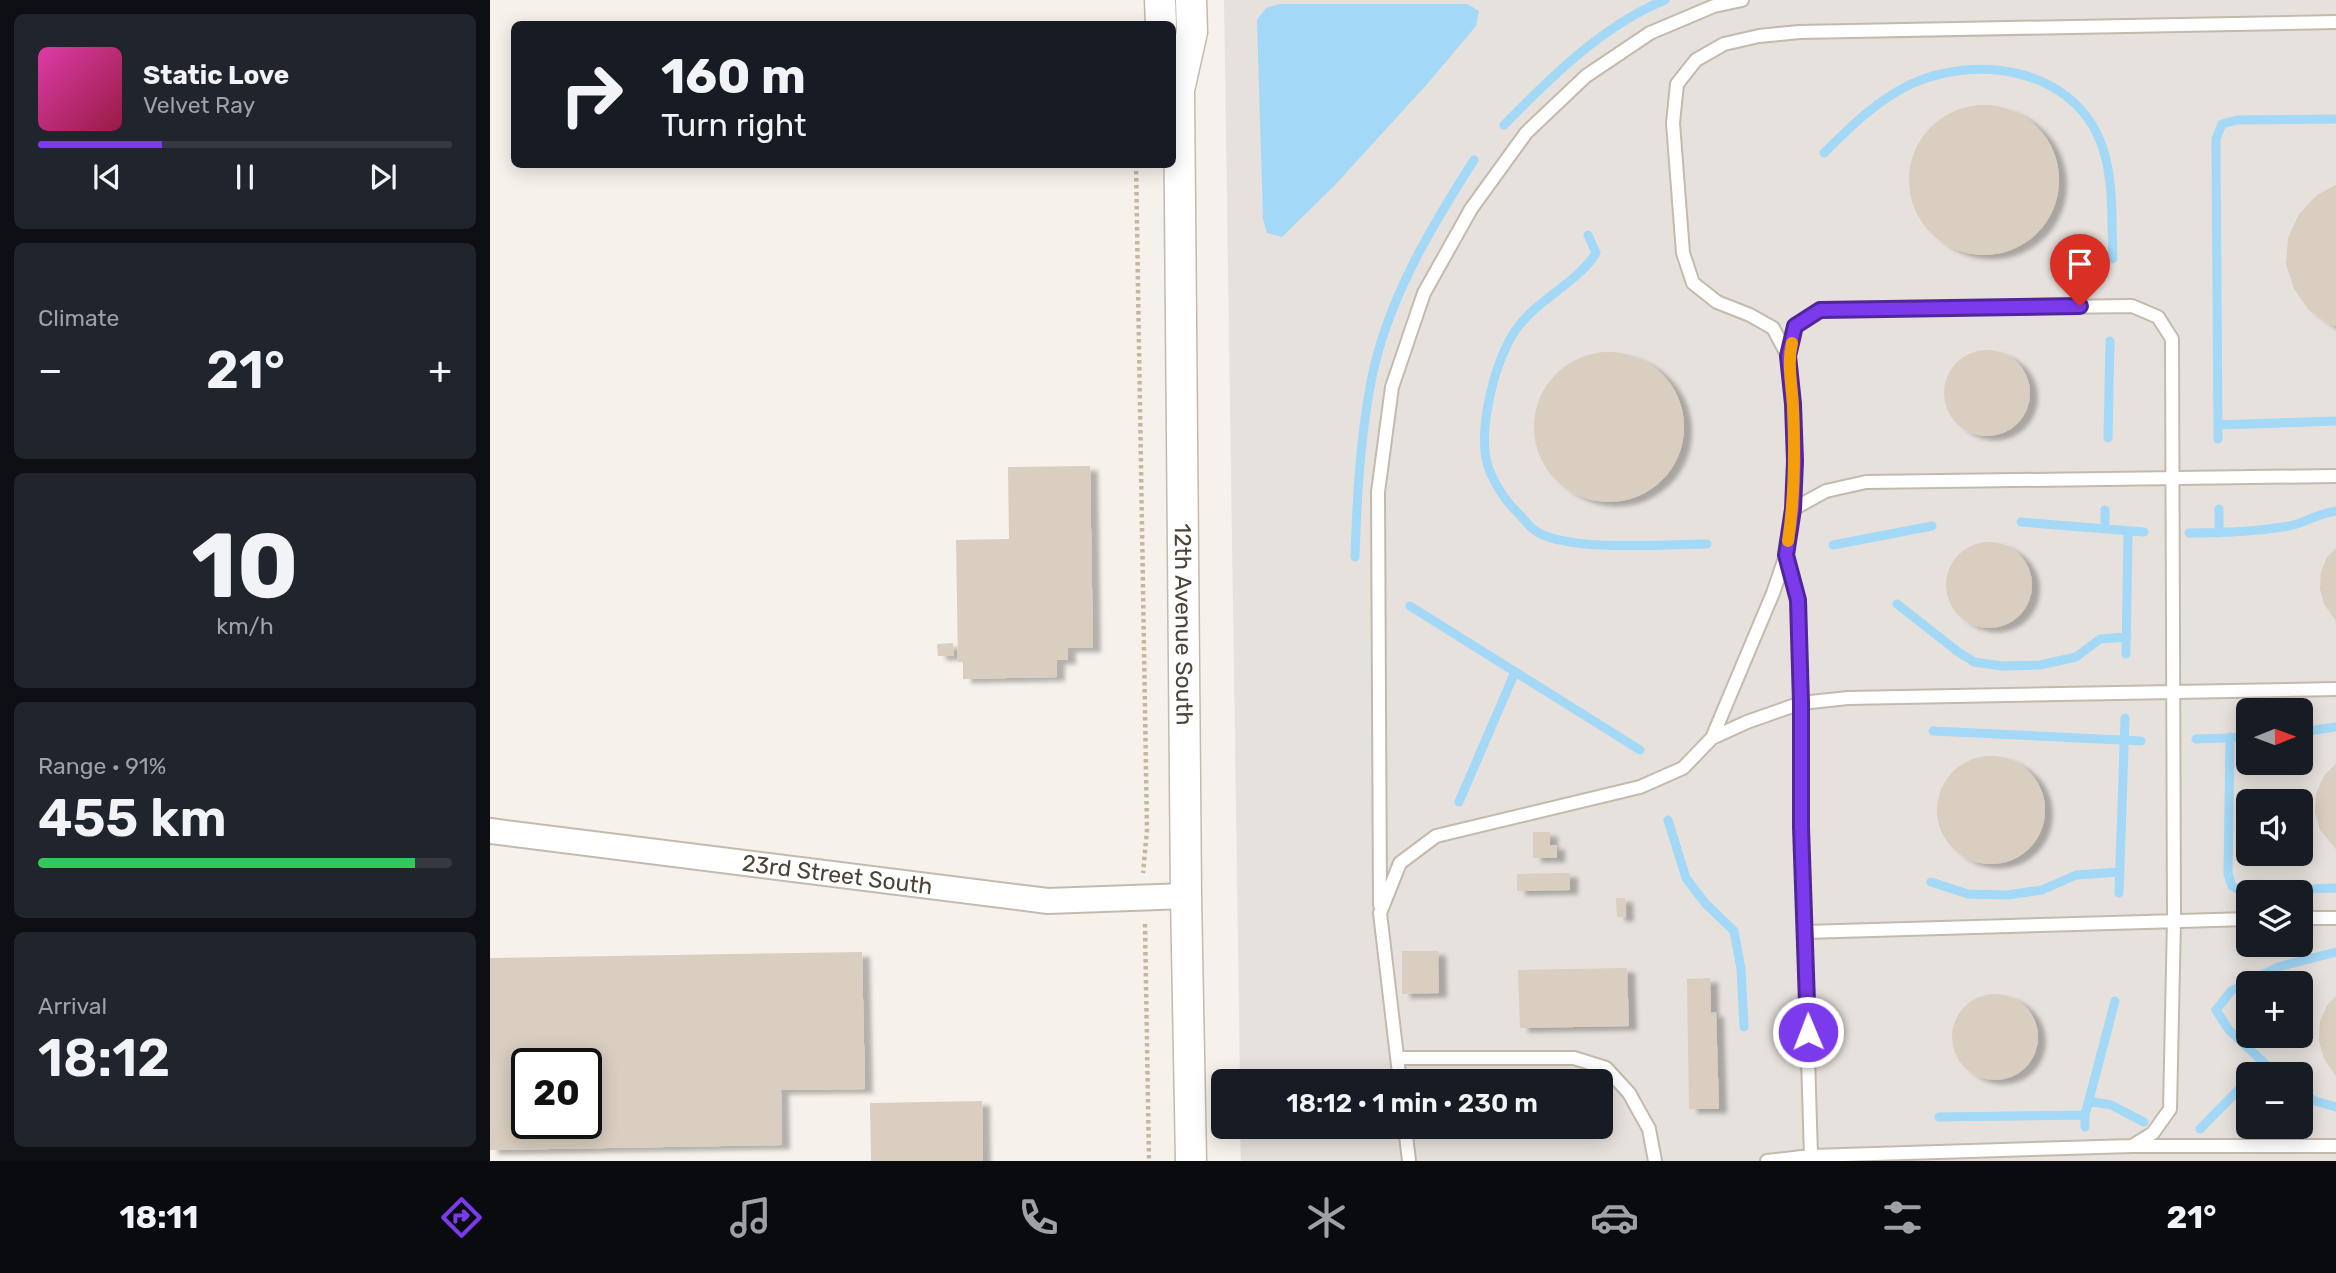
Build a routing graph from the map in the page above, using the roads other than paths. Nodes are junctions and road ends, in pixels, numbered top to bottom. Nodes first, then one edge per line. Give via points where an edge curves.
1 (1160, 0) edge
2 (1191, 0) edge
3 (1742, 0) edge
4 (1161, 21) edge
5 (2336, 22) edge
6 (1176, 79) edge
7 (1788, 356) junction
8 (2336, 476) edge
9 (2172, 478) junction
10 (1793, 509) junction
11 (1786, 555) junction
12 (2336, 689) edge
13 (2174, 691) junction
14 (1801, 703) junction
15 (1712, 738) junction
16 (490, 831) edge
17 (1186, 896) junction
18 (1380, 913) junction
19 (2313, 918) edge
20 (2336, 918) edge
21 (2236, 919) edge
22 (2174, 920) junction
23 (1805, 932) junction
24 (1397, 1058) junction
25 (1398, 1069) edge
26 (1406, 1139) edge
27 (2132, 1146) junction
28 (2336, 1146) edge
29 (1811, 1156) junction
30 (1191, 1161) edge
31 (1409, 1161) edge
32 (1655, 1161) edge
33 (1767, 1161) edge

1 - 4 street
2 - 6 street, 12th Avenue South via 1192,32
3 - 18 lane via 1714,6 1650,33 1586,76 1526,133 1471,209 1424,293 1392,387 1378,492
5 - 7 lane via 1799,32 1724,44 1696,60 1677,84 1673,123 1683,253 1693,283 1717,302 1773,328
6 - 17 street, 12th Avenue South
7 - 9 lane via 1795,326 1820,310 2132,306 2158,317 2172,339
7 - 10 lane
8 - 9 lane
9 - 10 lane via 1866,482 1826,491
9 - 13 lane
10 - 11 lane
11 - 14 lane via 1798,600
11 - 15 lane
12 - 13 lane
13 - 14 lane
13 - 22 lane
14 - 15 lane
14 - 23 lane
15 - 18 lane via 1683,768 1640,787 1436,836 1400,863
16 - 17 street, 23rd Street South via 1048,901
17 - 30 street, 12th Avenue South
18 - 24 lane
19 - 20 lane
21 - 22 lane
22 - 23 lane
22 - 27 lane via 2170,1109 2153,1133
23 - 29 lane
24 - 25 lane
24 - 32 lane via 1574,1058 1606,1068 1629,1093 1649,1129
26 - 31 lane
27 - 28 lane
27 - 29 lane
29 - 33 lane

